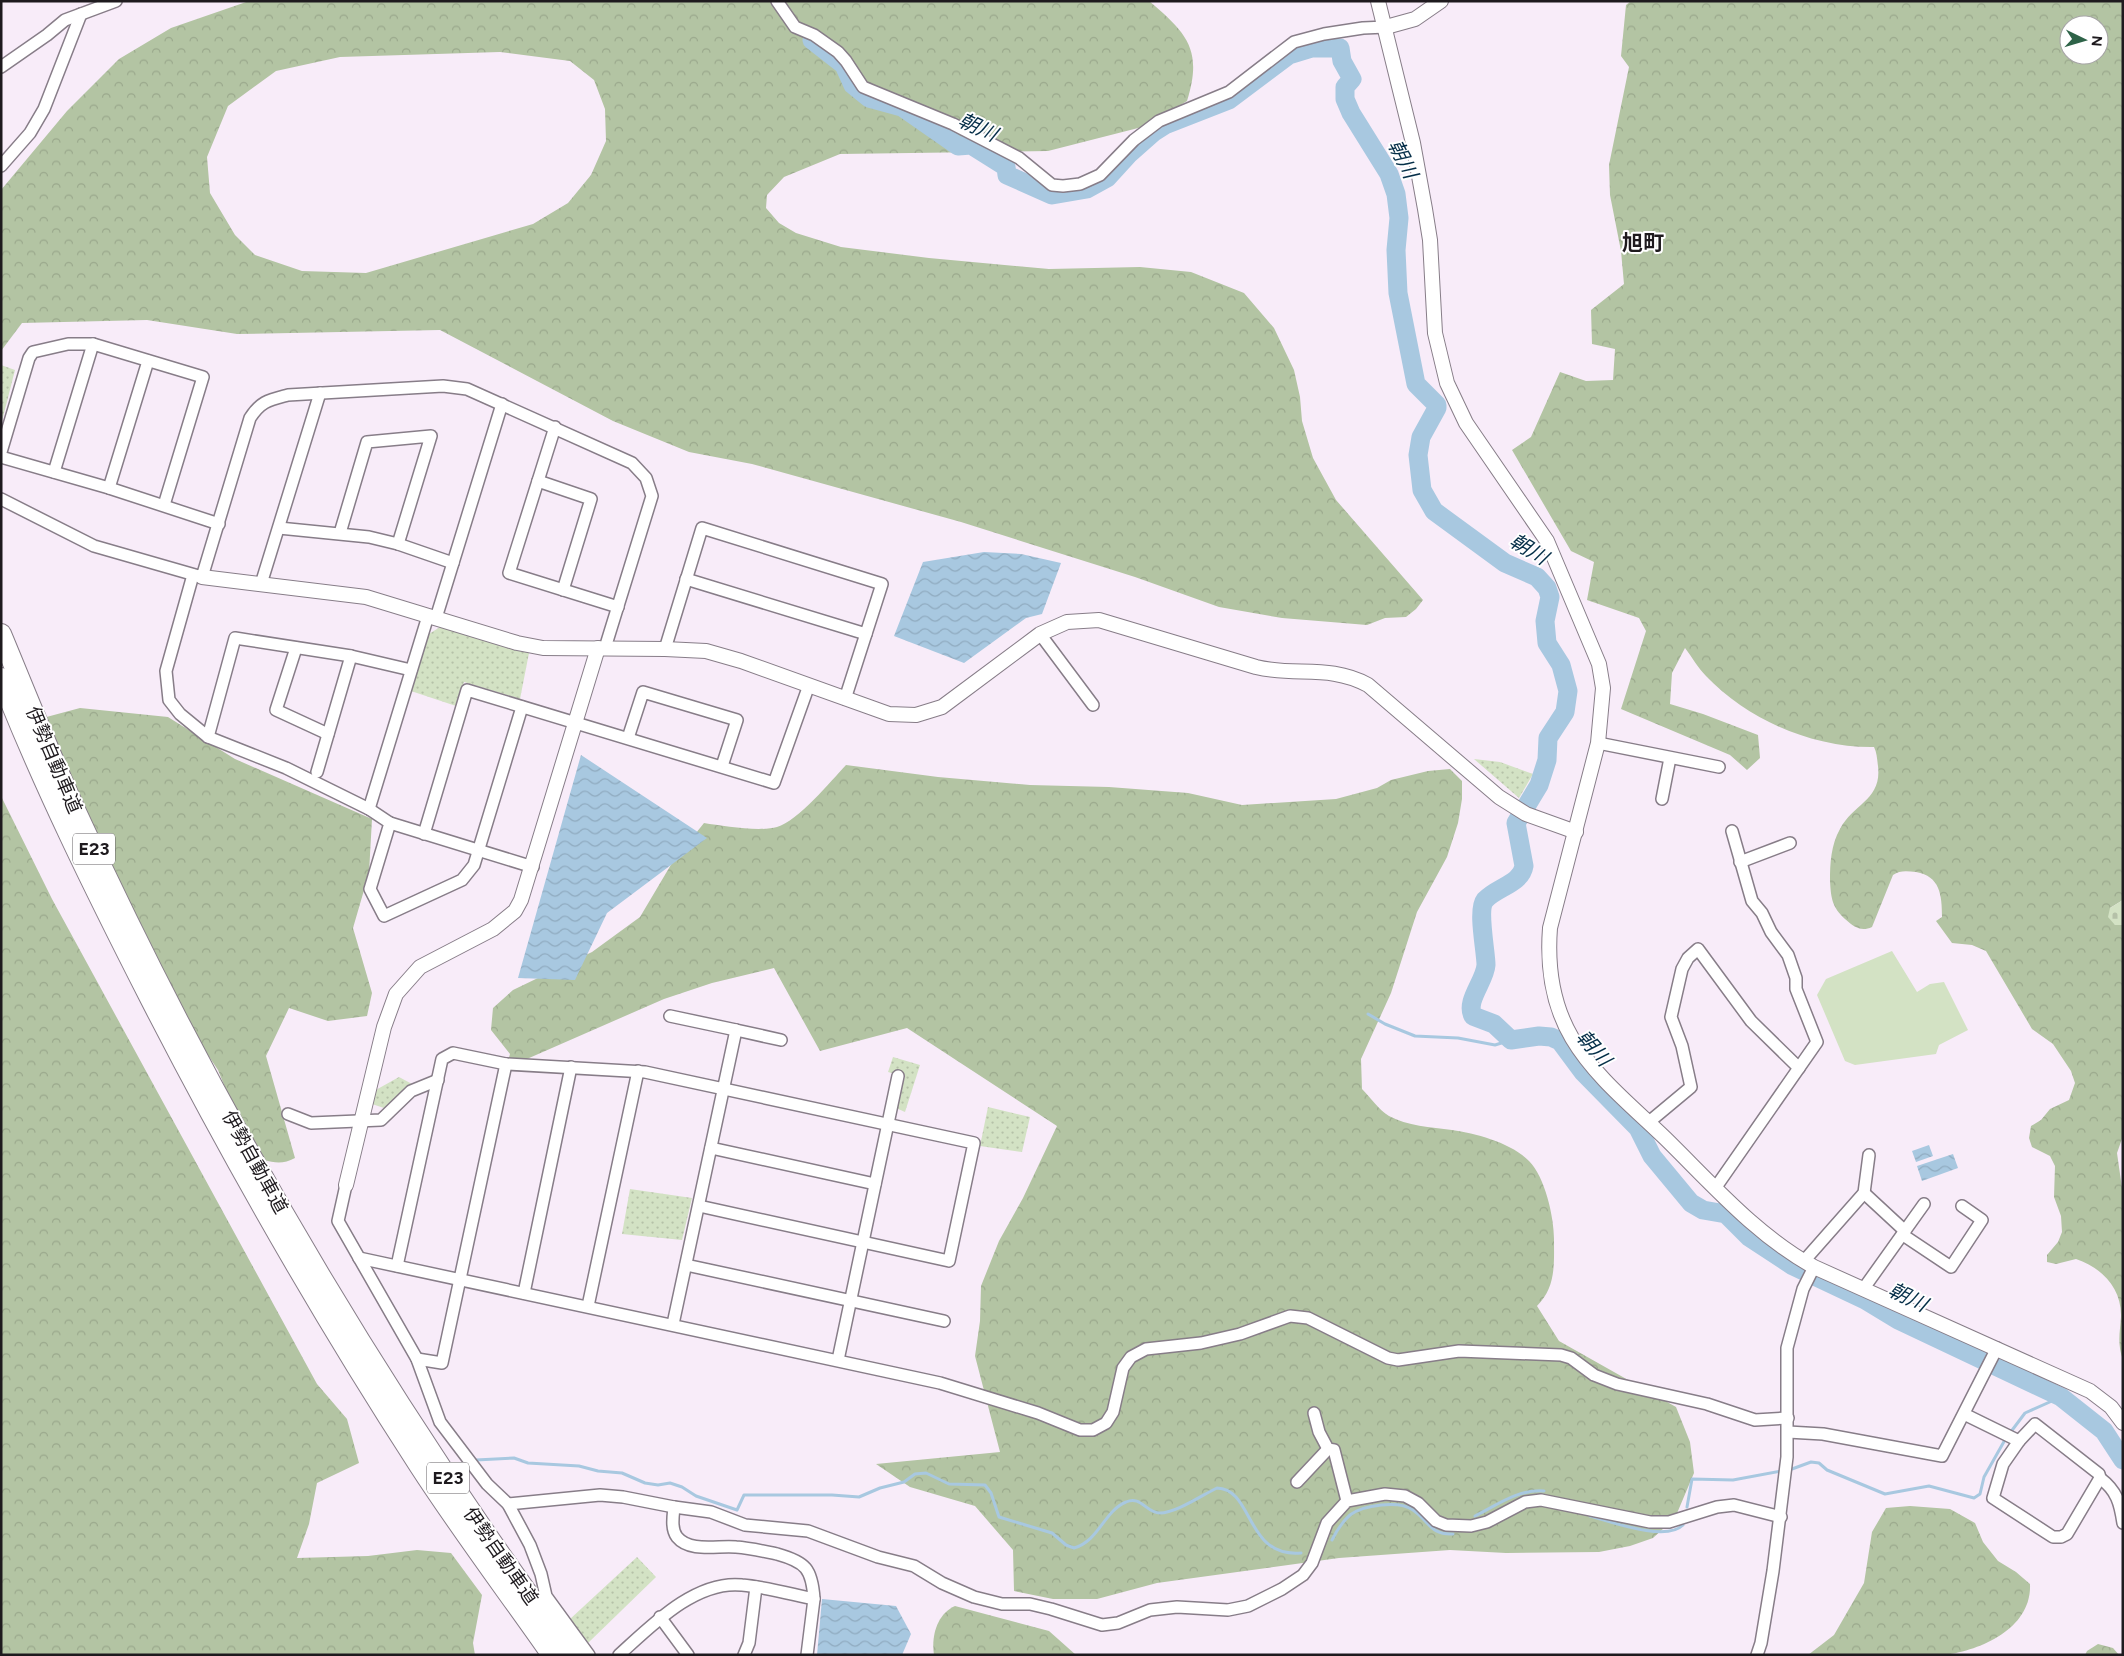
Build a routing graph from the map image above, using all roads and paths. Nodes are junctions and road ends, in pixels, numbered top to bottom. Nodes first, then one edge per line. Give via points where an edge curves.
1 (116, 1) edge
2 (777, 1) edge
3 (1378, 1) edge
4 (1441, 1) edge
5 (81, 14) junction
6 (1386, 27) junction
7 (1, 67) edge
8 (1, 166) edge
9 (93, 344) junction
10 (148, 361) junction
11 (320, 393) junction
12 (502, 404) junction
13 (556, 427) junction
14 (1, 452) edge
15 (1, 457) edge
16 (54, 472) junction
17 (538, 481) junction
18 (109, 488) junction
19 (1, 500) edge
20 (164, 505) junction
21 (219, 524) junction
22 (280, 528) junction
23 (340, 533) junction
24 (398, 544) junction
25 (453, 563) junction
26 (198, 576) junction
27 (686, 579) junction
28 (261, 584) junction
29 (563, 590) junction
30 (618, 606) junction
31 (432, 617) junction
32 (1, 634) edge
33 (866, 634) junction
34 (1040, 634) junction
35 (296, 648) junction
36 (601, 648) junction
37 (666, 649) junction
38 (351, 656) junction
39 (411, 670) junction
40 (1, 678) edge
41 (809, 685) junction
42 (845, 699) junction
43 (1093, 705) dead end
44 (522, 707) junction
45 (576, 723) junction
46 (328, 734) junction
47 (208, 737) junction
48 (628, 738) junction
49 (1598, 743) junction
50 (1670, 758) junction
51 (722, 766) junction
52 (1719, 767) dead end
53 (317, 772) dead end
54 (1662, 798) dead end
55 (369, 809) junction
56 (390, 823) junction
57 (1732, 831) dead end
58 (1576, 832) junction
59 (424, 834) junction
60 (1790, 843) dead end
61 (478, 850) junction
62 (1740, 862) junction
63 (533, 867) junction
64 (670, 1016) dead end
65 (736, 1030) junction
66 (781, 1040) dead end
67 (191, 1062) junction
68 (506, 1064) junction
69 (571, 1067) junction
70 (1799, 1068) junction
71 (638, 1071) junction
72 (898, 1076) dead end
73 (438, 1080) junction
74 (723, 1088) junction
75 (288, 1114) dead end
76 (360, 1122) junction
77 (1649, 1122) junction
78 (888, 1124) junction
79 (711, 1148) junction
80 (1869, 1155) dead end
81 (875, 1184) junction
82 (346, 1185) joint
83 (1716, 1186) junction
84 (1864, 1193) junction
85 (1924, 1204) dead end
86 (698, 1206) junction
87 (1962, 1206) dead end
88 (1904, 1233) junction
89 (863, 1242) junction
90 (359, 1258) junction
91 (686, 1265) junction
92 (397, 1266) junction
93 (1810, 1267) junction
94 (460, 1279) junction
95 (1864, 1288) junction
96 (524, 1293) junction
97 (325, 1300) junction
98 (851, 1301) junction
99 (588, 1306) junction
100 (944, 1320) dead end
101 (674, 1324) junction
102 (1995, 1353) junction
103 (417, 1359) junction
104 (838, 1360) junction
105 (1314, 1413) dead end
106 (1964, 1414) junction
107 (1788, 1418) junction
108 (2123, 1423) edge
109 (1788, 1432) junction
110 (2013, 1438) junction
111 (1328, 1449) junction
112 (2100, 1478) junction
113 (1297, 1482) dead end
114 (1347, 1501) junction
115 (508, 1504) junction
116 (674, 1508) junction
117 (1781, 1517) junction
118 (2123, 1523) edge
119 (756, 1587) junction
120 (814, 1598) junction
121 (660, 1617) junction
122 (552, 1655) edge
123 (572, 1655) edge
124 (589, 1655) edge
125 (619, 1655) edge
126 (688, 1655) edge
127 (744, 1655) edge
128 (807, 1655) edge
129 (1757, 1655) edge

1 - 5 street
2 - 6 street via 794,27 814,35 838,52 863,87 953,124 1019,158 1052,185 1063,186 1080,184 1100,176 1134,140 1158,121 1229,92 1294,42 1324,34
3 - 6 street
4 - 6 street via 1414,19
5 - 7 street via 65,20
5 - 8 street via 44,108 30,133
6 - 49 street via 1425,209 1430,240 1435,334 1442,364 1455,403 1466,423 1548,541 1600,664 1602,688
9 - 10 street
9 - 14 street via 68,344 33,352
9 - 16 street
10 - 18 street
10 - 20 street via 203,377
11 - 12 street via 449,386 467,389
11 - 21 street via 288,395 257,407 250,418
11 - 22 street
12 - 13 street
12 - 25 street
13 - 17 street
13 - 30 street via 632,463 651,486 652,496
15 - 16 street
16 - 18 street
17 - 29 street via 591,499
17 - 29 street via 509,573
18 - 20 street
19 - 26 street via 94,546
20 - 21 street
21 - 26 street
22 - 23 street
22 - 28 street
23 - 24 street
23 - 24 street via 367,442 431,436
24 - 25 street
25 - 31 street
26 - 28 street
26 - 47 street via 169,657 166,685 169,700 180,714
27 - 33 street
27 - 33 street via 702,528 882,584
27 - 37 street
28 - 31 street via 352,594
29 - 30 street
30 - 36 street
31 - 36 street via 543,648
31 - 39 street
32 - 67 highway, 伊勢自動車道 / E23 via 76,812
33 - 42 street
34 - 42 street via 952,701 933,711 916,715 889,714
34 - 43 street
34 - 58 street via 1067,622 1099,620 1264,669 1317,670 1346,675 1368,685 1499,797 1520,810
35 - 38 street
35 - 46 street via 276,710
35 - 47 street via 235,638
36 - 37 street
36 - 45 street
37 - 41 street via 723,655
38 - 39 street
38 - 46 street
39 - 55 street
40 - 67 highway, 伊勢自動車道 / E23 via 62,819
41 - 42 street
41 - 51 street via 774,783
44 - 45 street
44 - 59 street via 468,690
44 - 61 street
45 - 48 street
45 - 63 street
46 - 53 street
47 - 55 street via 286,768
48 - 51 street
48 - 51 street via 643,692 727,717 736,720
49 - 50 street
49 - 58 street
50 - 52 street
50 - 54 street
55 - 56 street
56 - 59 street
56 - 61 street via 370,889 384,916 462,880 474,865
57 - 62 street
58 - 77 street via 1550,928 1548,958 1552,986 1568,1029 1583,1055
59 - 61 street
60 - 62 street
61 - 63 street
62 - 70 street via 1752,901 1788,955 1796,978 1796,989 1817,1042
63 - 76 street via 521,900 508,918 420,967 403,983 390,1008
64 - 65 street
65 - 66 street
65 - 74 street
67 - 97 highway, 伊勢自動車道 / E23 via 239,1168
68 - 69 street
68 - 73 street via 453,1052 442,1059
68 - 94 street
69 - 71 street
69 - 96 street
70 - 77 street via 1752,1021 1698,949 1682,969 1670,1017 1682,1046 1691,1087
70 - 83 street
71 - 74 street
71 - 99 street
72 - 78 street
73 - 76 street via 411,1092 381,1120
73 - 92 street
74 - 78 street
74 - 79 street
75 - 76 street via 311,1123
76 - 82 street
77 - 83 street
78 - 81 street
78 - 89 street via 974,1143 949,1261
79 - 81 street
79 - 86 street
80 - 84 street
81 - 89 street
82 - 90 street via 338,1221
83 - 93 street via 1762,1232
84 - 88 street
84 - 93 street
85 - 88 street
86 - 89 street
86 - 91 street
87 - 88 street via 1982,1220 1950,1267
88 - 95 street
89 - 98 street
90 - 92 street
90 - 103 street
91 - 98 street
91 - 101 street
92 - 94 street
93 - 95 street
93 - 107 street via 1787,1348
94 - 96 street
94 - 103 street via 442,1363
95 - 102 street
96 - 99 street
97 - 122 highway, 伊勢自動車道 / E23 via 420,1466
97 - 123 highway, 伊勢自動車道 / E23 via 504,1562
98 - 100 street
98 - 104 street
99 - 101 street
101 - 104 street
102 - 106 street
102 - 108 street via 2090,1391 2111,1407
103 - 115 street via 440,1422 487,1484
104 - 107 street via 940,1383 1038,1413 1080,1430 1093,1430 1106,1423 1113,1412 1123,1368 1131,1357 1146,1349 1201,1343 1240,1334 1290,1316 1308,1318 1388,1358 1398,1360 1459,1351 1561,1355 1571,1358 1594,1375 1617,1384 1706,1404 1755,1420
105 - 111 street via 1318,1432
106 - 109 street via 1942,1456 1823,1434
106 - 110 street
107 - 109 street
109 - 117 street
110 - 112 street via 2035,1424 2100,1474
110 - 112 street via 1993,1498 2053,1537 2067,1534
111 - 113 street
111 - 114 street via 1334,1450
112 - 118 street via 2112,1487 2120,1501
114 - 116 street via 1327,1523 1312,1563 1303,1575 1282,1589 1248,1606 1228,1610 1177,1607 1150,1610 1118,1623 1102,1625 1044,1607 1002,1604 974,1597 914,1566 878,1557 808,1531 745,1525 711,1512
114 - 117 street via 1385,1494 1405,1496 1418,1503 1436,1522 1446,1526 1479,1524 1525,1502 1541,1500 1650,1522 1669,1522 1734,1505
115 - 116 street via 600,1495
115 - 124 street via 533,1552 546,1596
116 - 120 street via 673,1529 678,1538 691,1545 742,1547 796,1559 806,1567 813,1580
117 - 129 street
119 - 120 street
119 - 121 street via 724,1585 704,1591
119 - 127 street via 749,1643
120 - 128 street
121 - 125 street
121 - 126 street

